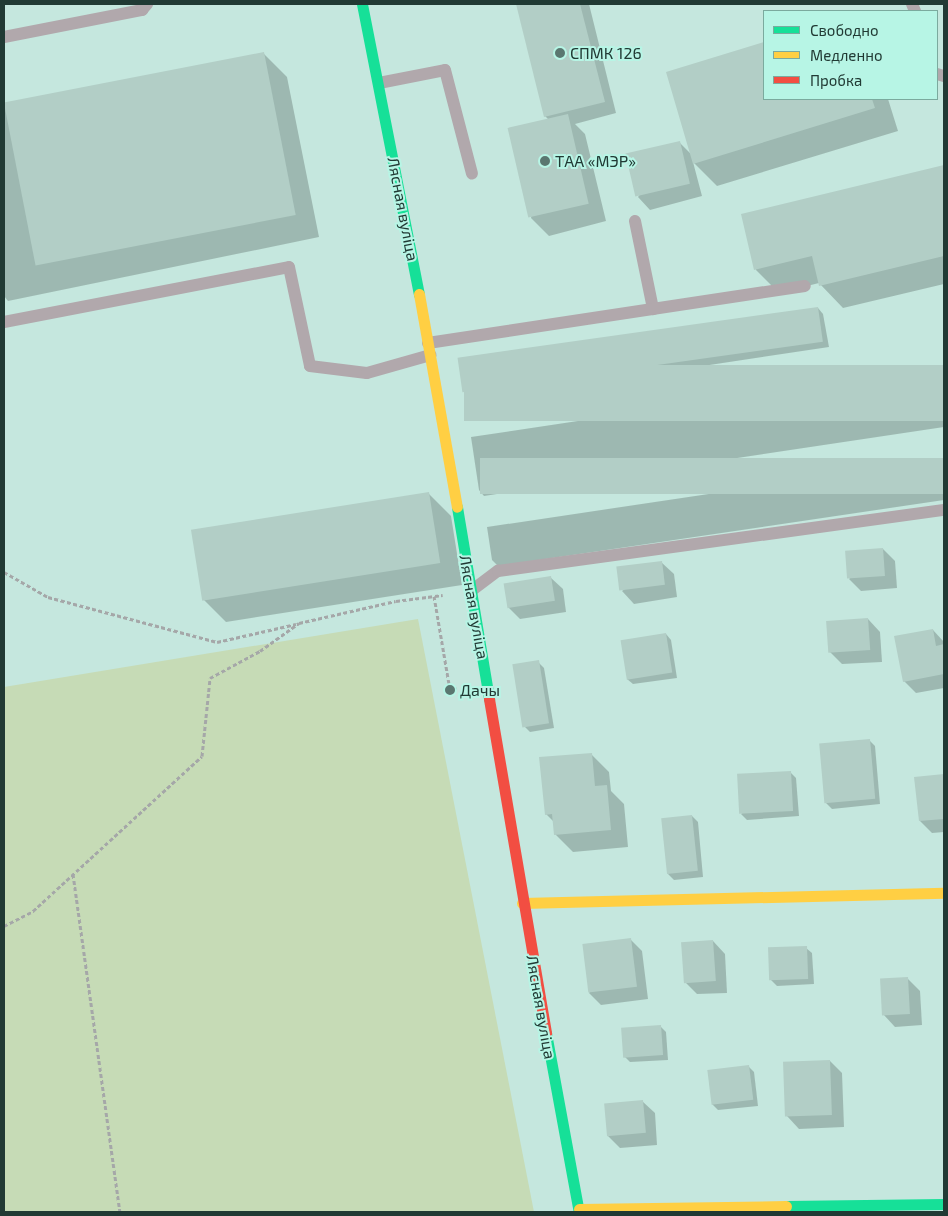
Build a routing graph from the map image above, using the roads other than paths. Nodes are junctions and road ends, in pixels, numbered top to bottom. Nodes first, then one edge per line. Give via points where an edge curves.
1 (147, 4) edge
2 (362, 4) edge
3 (4, 37) edge
4 (378, 83) junction
5 (472, 174) dead end
6 (635, 221) dead end
7 (805, 286) dead end
8 (653, 309) junction
9 (4, 322) edge
10 (430, 349) junction
11 (944, 510) edge
12 (471, 591) junction
13 (944, 893) edge
14 (522, 903) junction
15 (944, 1204) edge
16 (579, 1210) edge

1 - 3 lane via 142,10
2 - 4 street, Лясная вуліца
4 - 5 lane via 445,70
4 - 10 street, Лясная вуліца
6 - 8 lane
7 - 8 lane
8 - 10 lane
9 - 10 lane via 289,267 310,366 367,373
10 - 12 street, Лясная вуліца
11 - 12 lane via 498,571
12 - 14 street, Лясная вуліца
13 - 14 street
14 - 16 street, Лясная вуліца
15 - 16 street

